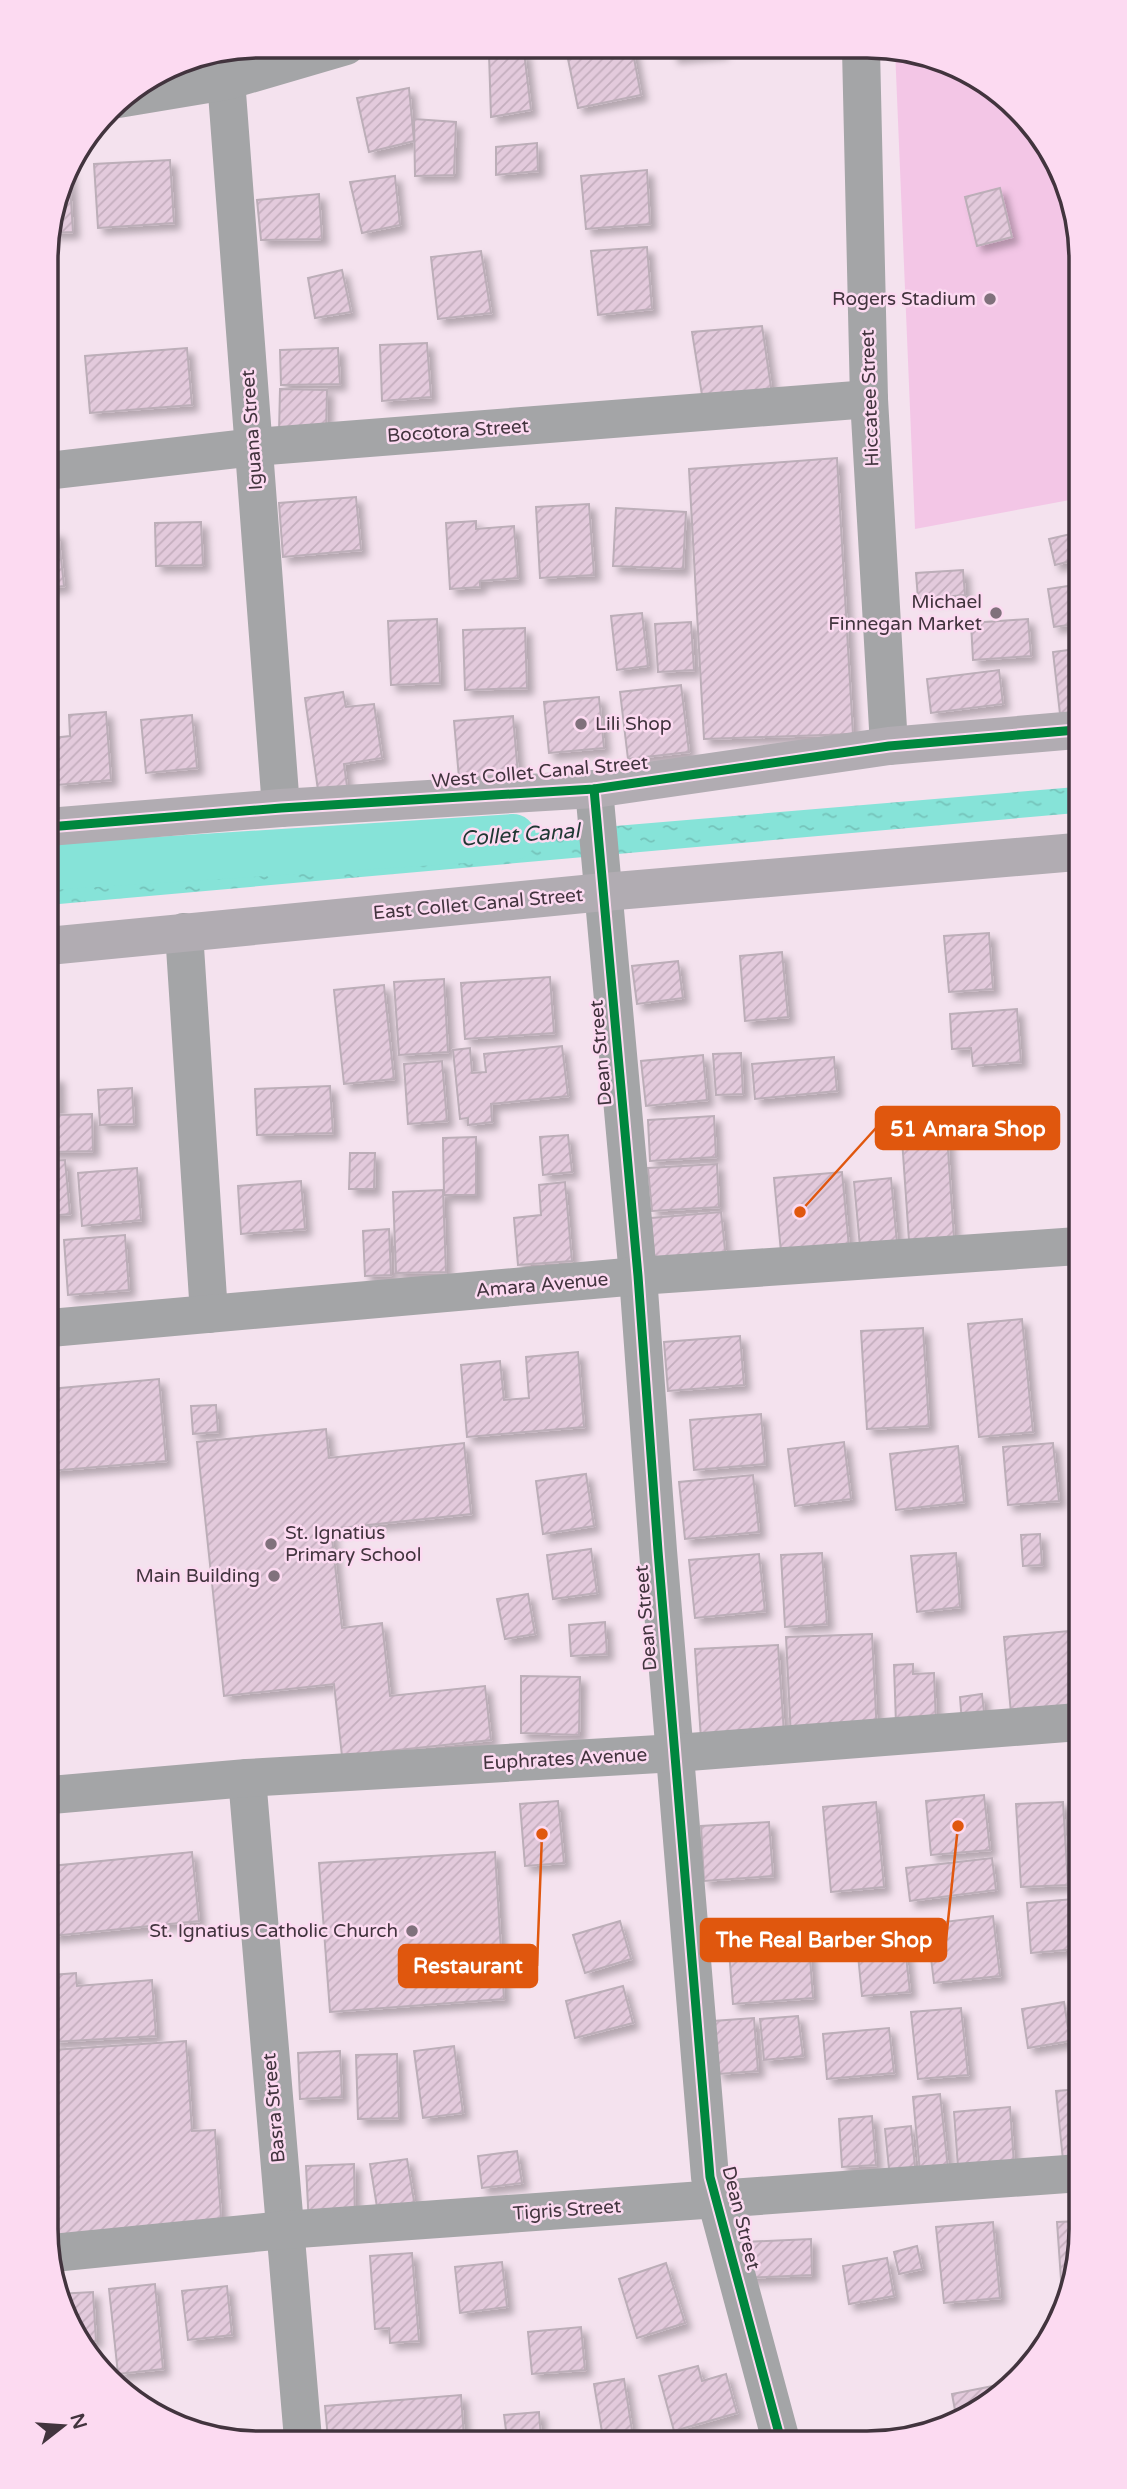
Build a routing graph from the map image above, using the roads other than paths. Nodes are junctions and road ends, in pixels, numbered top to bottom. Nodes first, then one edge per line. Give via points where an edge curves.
1 (276, 58) edge
2 (861, 58) edge
3 (225, 67) edge
4 (154, 88) edge
5 (869, 399) junction
6 (254, 447) junction
7 (58, 470) edge
8 (1069, 731) edge
9 (888, 746) junction
10 (596, 801) junction
11 (281, 808) junction
12 (58, 826) edge
13 (1069, 852) edge
14 (603, 875) junction
15 (184, 932) junction
16 (58, 945) edge
17 (1069, 1247) edge
18 (638, 1276) junction
19 (209, 1314) junction
20 (58, 1327) edge
21 (1069, 1723) edge
22 (676, 1753) junction
23 (247, 1778) junction
24 (58, 1793) edge
25 (1069, 2174) edge
26 (715, 2199) junction
27 (284, 2230) junction
28 (59, 2252) edge
29 (302, 2431) edge
30 (778, 2431) edge

1 - 3 street
2 - 5 street, Hiccatee Street
3 - 4 street
3 - 6 street, Iguana Street
5 - 6 street, Bocotora Street
5 - 9 street, Hiccatee Street
6 - 7 street, Bocotora Street
6 - 11 street, Iguana Street
8 - 9 street, West Collet Canal Street
9 - 10 street, West Collet Canal Street
10 - 11 street, West Collet Canal Street
10 - 14 street, Dean Street
11 - 12 street, West Collet Canal Street
13 - 14 street, East Collet Canal Street
14 - 15 street, East Collet Canal Street
14 - 18 street, Dean Street
15 - 16 street, East Collet Canal Street
15 - 19 street
17 - 18 street, Amara Avenue
18 - 19 street, Amara Avenue
18 - 22 street, Dean Street
19 - 20 street, Amara Avenue
21 - 22 street, Euphrates Avenue
22 - 23 street, Euphrates Avenue
22 - 26 street, Dean Street
23 - 24 street, Euphrates Avenue
23 - 27 street, Basra Street
25 - 26 street, Tigris Street
26 - 27 street, Tigris Street
26 - 30 street, Dean Street
27 - 28 street, Tigris Street
27 - 29 street, Basra Street

